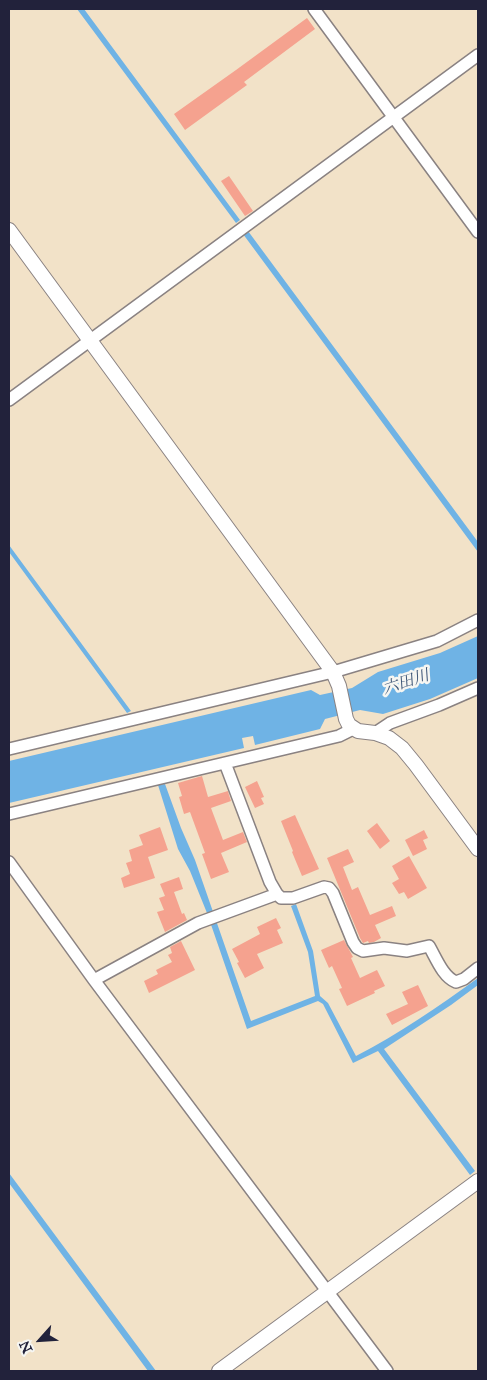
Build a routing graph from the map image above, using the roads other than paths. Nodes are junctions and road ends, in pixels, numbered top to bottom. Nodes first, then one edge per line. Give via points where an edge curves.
1 (314, 9) edge
2 (478, 54) edge
3 (394, 117) junction
4 (9, 230) edge
5 (478, 232) edge
6 (90, 339) junction
7 (9, 400) edge
8 (478, 620) edge
9 (333, 672) junction
10 (478, 688) edge
11 (350, 724) junction
12 (375, 733) junction
13 (9, 749) edge
14 (225, 762) junction
15 (9, 814) edge
16 (478, 849) edge
17 (9, 862) edge
18 (277, 894) junction
19 (478, 968) edge
20 (94, 980) junction
21 (478, 1181) edge
22 (327, 1291) junction
23 (219, 1371) edge
24 (387, 1371) edge

1 - 3 street
2 - 3 street
3 - 5 street
3 - 6 street
4 - 6 street
6 - 7 street
6 - 9 street
8 - 9 street via 437,641
9 - 11 street
9 - 13 street
10 - 12 street via 390,723
11 - 12 street
11 - 14 street via 339,736
12 - 16 street via 402,748
14 - 15 street
14 - 18 street
17 - 20 street
18 - 19 street via 281,898 293,898 329,888 353,942 363,951 384,948 407,951 429,946 450,980 456,982
18 - 20 street via 198,923
20 - 22 street
21 - 22 street
22 - 23 street
22 - 24 street

